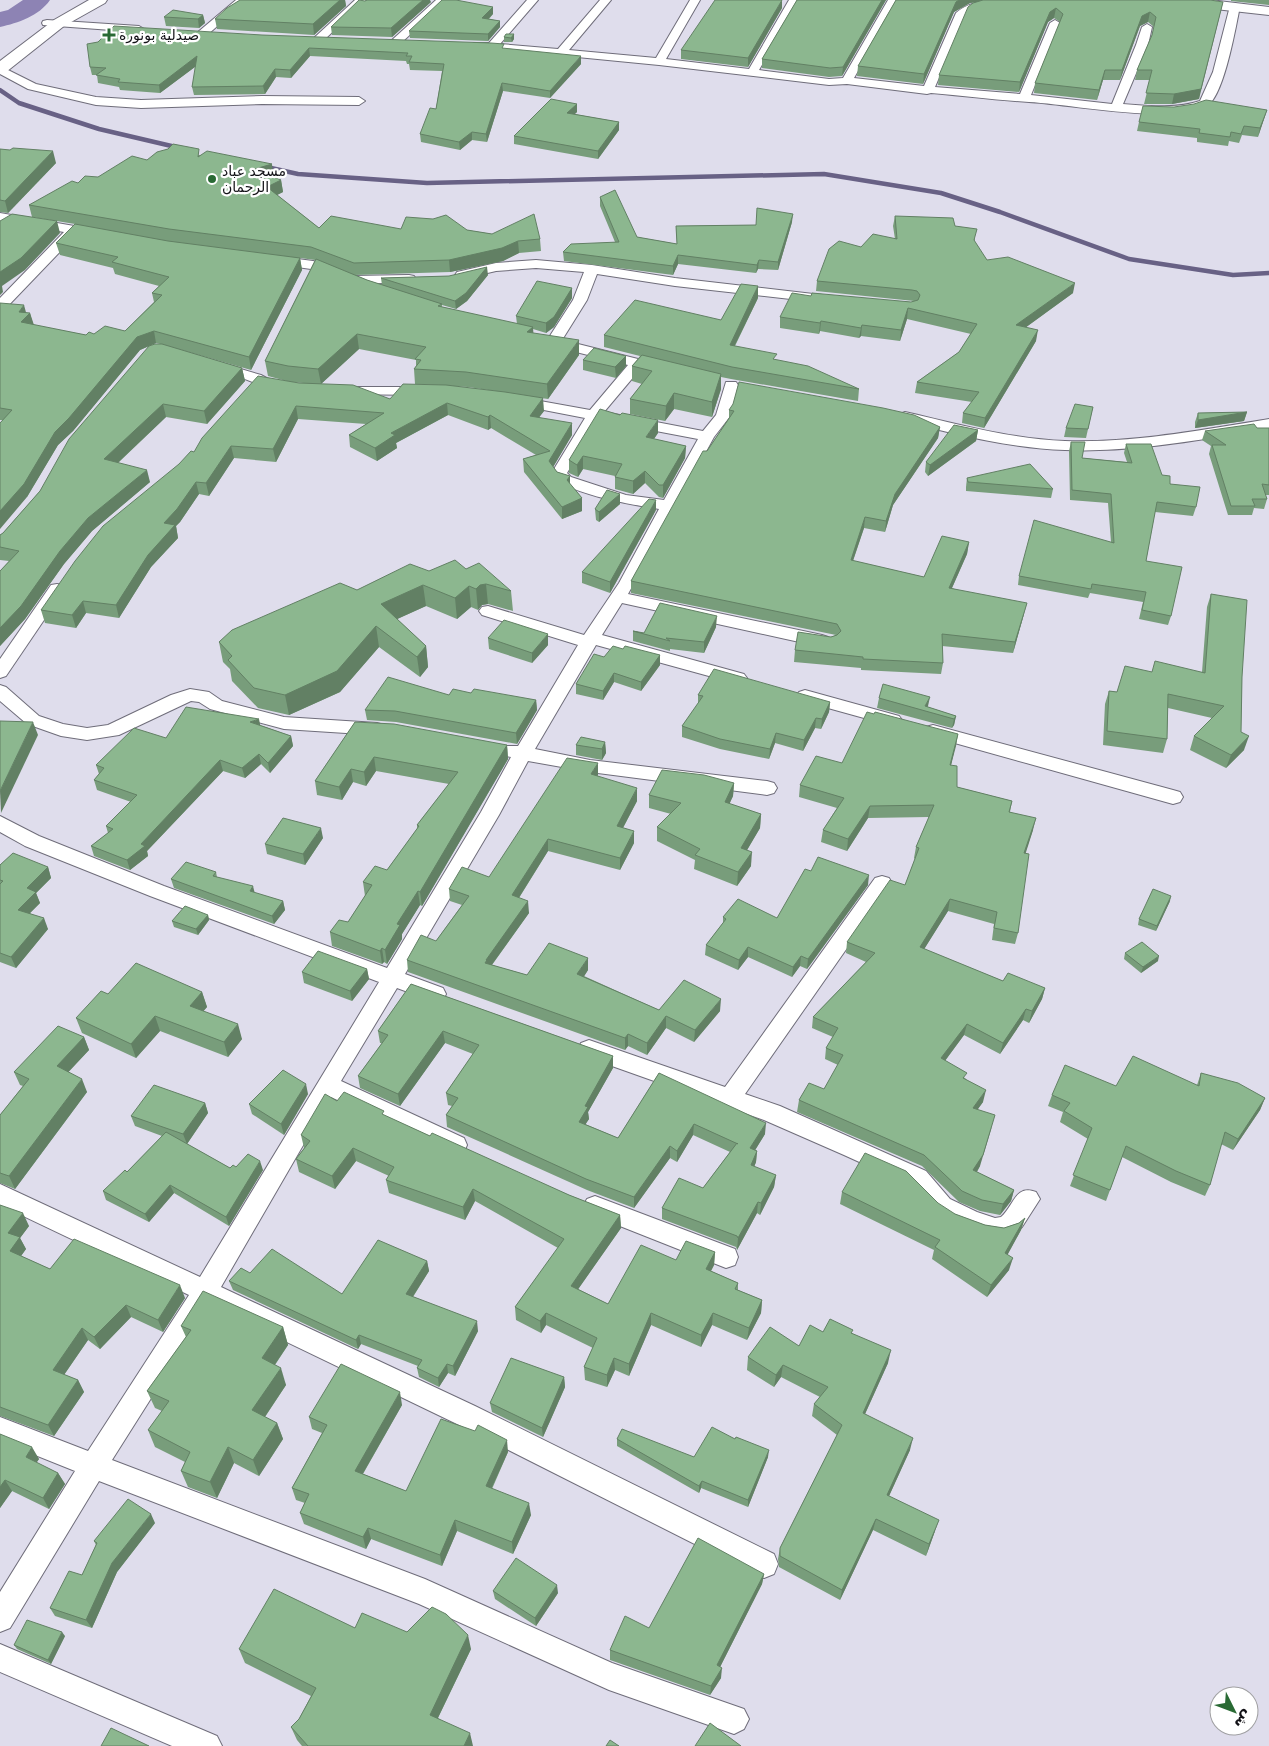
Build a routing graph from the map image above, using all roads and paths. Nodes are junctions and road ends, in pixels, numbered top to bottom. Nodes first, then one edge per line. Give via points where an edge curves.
1 (88, 0) edge
2 (100, 0) edge
3 (242, 0) edge
4 (361, 0) edge
5 (442, 0) edge
6 (533, 0) edge
7 (606, 0) edge
8 (695, 0) edge
9 (1170, 0) edge
10 (1216, 0) edge
11 (893, 1) edge
12 (789, 2) edge
13 (983, 5) edge
14 (1235, 6) junction
15 (1269, 6) edge
16 (1269, 11) edge
17 (53, 23) junction
18 (1054, 23) edge
19 (1147, 27) edge
20 (155, 30) edge
21 (220, 35) edge
22 (338, 40) edge
23 (415, 43) edge
24 (463, 45) edge
25 (492, 46) junction
26 (562, 52) junction
27 (0, 58) edge
28 (659, 62) junction
29 (0, 69) edge
30 (752, 73) junction
31 (847, 81) junction
32 (927, 91) junction
33 (1024, 98) junction
34 (359, 101) dead end
35 (1116, 107) junction
36 (0, 218) edge
37 (74, 230) junction
38 (112, 237) edge
39 (258, 258) edge
40 (313, 265) junction
41 (592, 269) junction
42 (450, 278) edge
43 (420, 279) edge
44 (353, 280) junction
45 (304, 282) edge
46 (383, 294) edge
47 (828, 300) edge
48 (0, 306) edge
49 (535, 337) edge
50 (554, 342) junction
51 (265, 361) edge
52 (204, 362) edge
53 (638, 363) junction
54 (675, 372) edge
55 (256, 378) junction
56 (731, 385) dead end
57 (295, 387) edge
58 (322, 390) edge
59 (442, 391) edge
60 (246, 392) edge
61 (507, 399) edge
62 (594, 415) junction
63 (894, 415) edge
64 (1269, 424) edge
65 (707, 436) junction
66 (670, 506) junction
67 (66, 577) edge
68 (616, 597) junction
69 (488, 611) dead end
70 (590, 640) junction
71 (829, 641) edge
72 (0, 672) edge
73 (755, 682) edge
74 (0, 690) edge
75 (792, 693) edge
76 (396, 730) edge
77 (493, 748) edge
78 (523, 753) junction
79 (767, 788) dead end
80 (1173, 797) dead end
81 (0, 823) edge
82 (882, 883) dead end
83 (392, 978) junction
84 (456, 1002) edge
85 (574, 1044) edge
86 (327, 1084) junction
87 (730, 1098) junction
88 (474, 1153) edge
89 (0, 1194) edge
90 (578, 1199) edge
91 (1028, 1199) dead end
92 (726, 1257) dead end
93 (205, 1292) junction
94 (0, 1428) edge
95 (93, 1466) junction
96 (764, 1564) dead end
97 (0, 1618) edge
98 (0, 1658) edge
99 (734, 1720) dead end
100 (207, 1746) edge

1 - 17 main road
2 - 17 main road
3 - 21 street via 198,33
4 - 22 street via 315,39
5 - 23 street via 391,42
6 - 25 street
7 - 26 street
8 - 28 street
9 - 14 main road
10 - 15 main road
11 - 31 street
12 - 30 street
13 - 32 street via 967,9 960,15
14 - 16 main road
14 - 35 street via 1218,74 1206,101 1191,108
17 - 20 street
17 - 27 main road
17 - 29 main road
18 - 33 street
19 - 35 street
24 - 25 street
25 - 26 street
26 - 28 street
28 - 30 street
29 - 34 street via 32,87 96,101 142,104
30 - 31 street via 829,82
31 - 32 street
32 - 33 street
33 - 35 street
36 - 37 street
37 - 38 street
37 - 48 street
39 - 40 street
40 - 44 street
40 - 45 street
41 - 42 street via 536,264 496,267
41 - 47 street
41 - 50 street via 580,300
43 - 44 street
44 - 46 street
49 - 50 street
50 - 53 street
51 - 55 street
52 - 55 street
53 - 54 street
53 - 62 street
55 - 57 street via 269,385
55 - 60 street
56 - 65 street via 722,415
58 - 59 street
61 - 62 street
62 - 65 street
62 - 66 street via 562,468 561,477 624,499
63 - 64 street via 992,437 1099,446
65 - 66 street
66 - 68 street
67 - 72 street
68 - 70 street
68 - 71 street via 773,632
69 - 70 street
70 - 73 street
70 - 78 street
74 - 76 street via 33,720 61,730 87,734 112,731 190,695 203,696 216,705 284,723
75 - 80 street
77 - 78 street
78 - 79 street via 590,766
78 - 83 street via 490,815 438,896
81 - 83 street via 32,841 139,884
82 - 87 street
83 - 84 street
83 - 86 street
85 - 87 street
86 - 88 street
86 - 93 street
87 - 91 street via 913,1175 942,1206 971,1221 995,1228 1006,1227
89 - 93 street
90 - 92 street
93 - 95 street
93 - 96 street via 466,1416
94 - 95 street
95 - 97 street
95 - 99 street via 425,1593 609,1676
98 - 100 street

